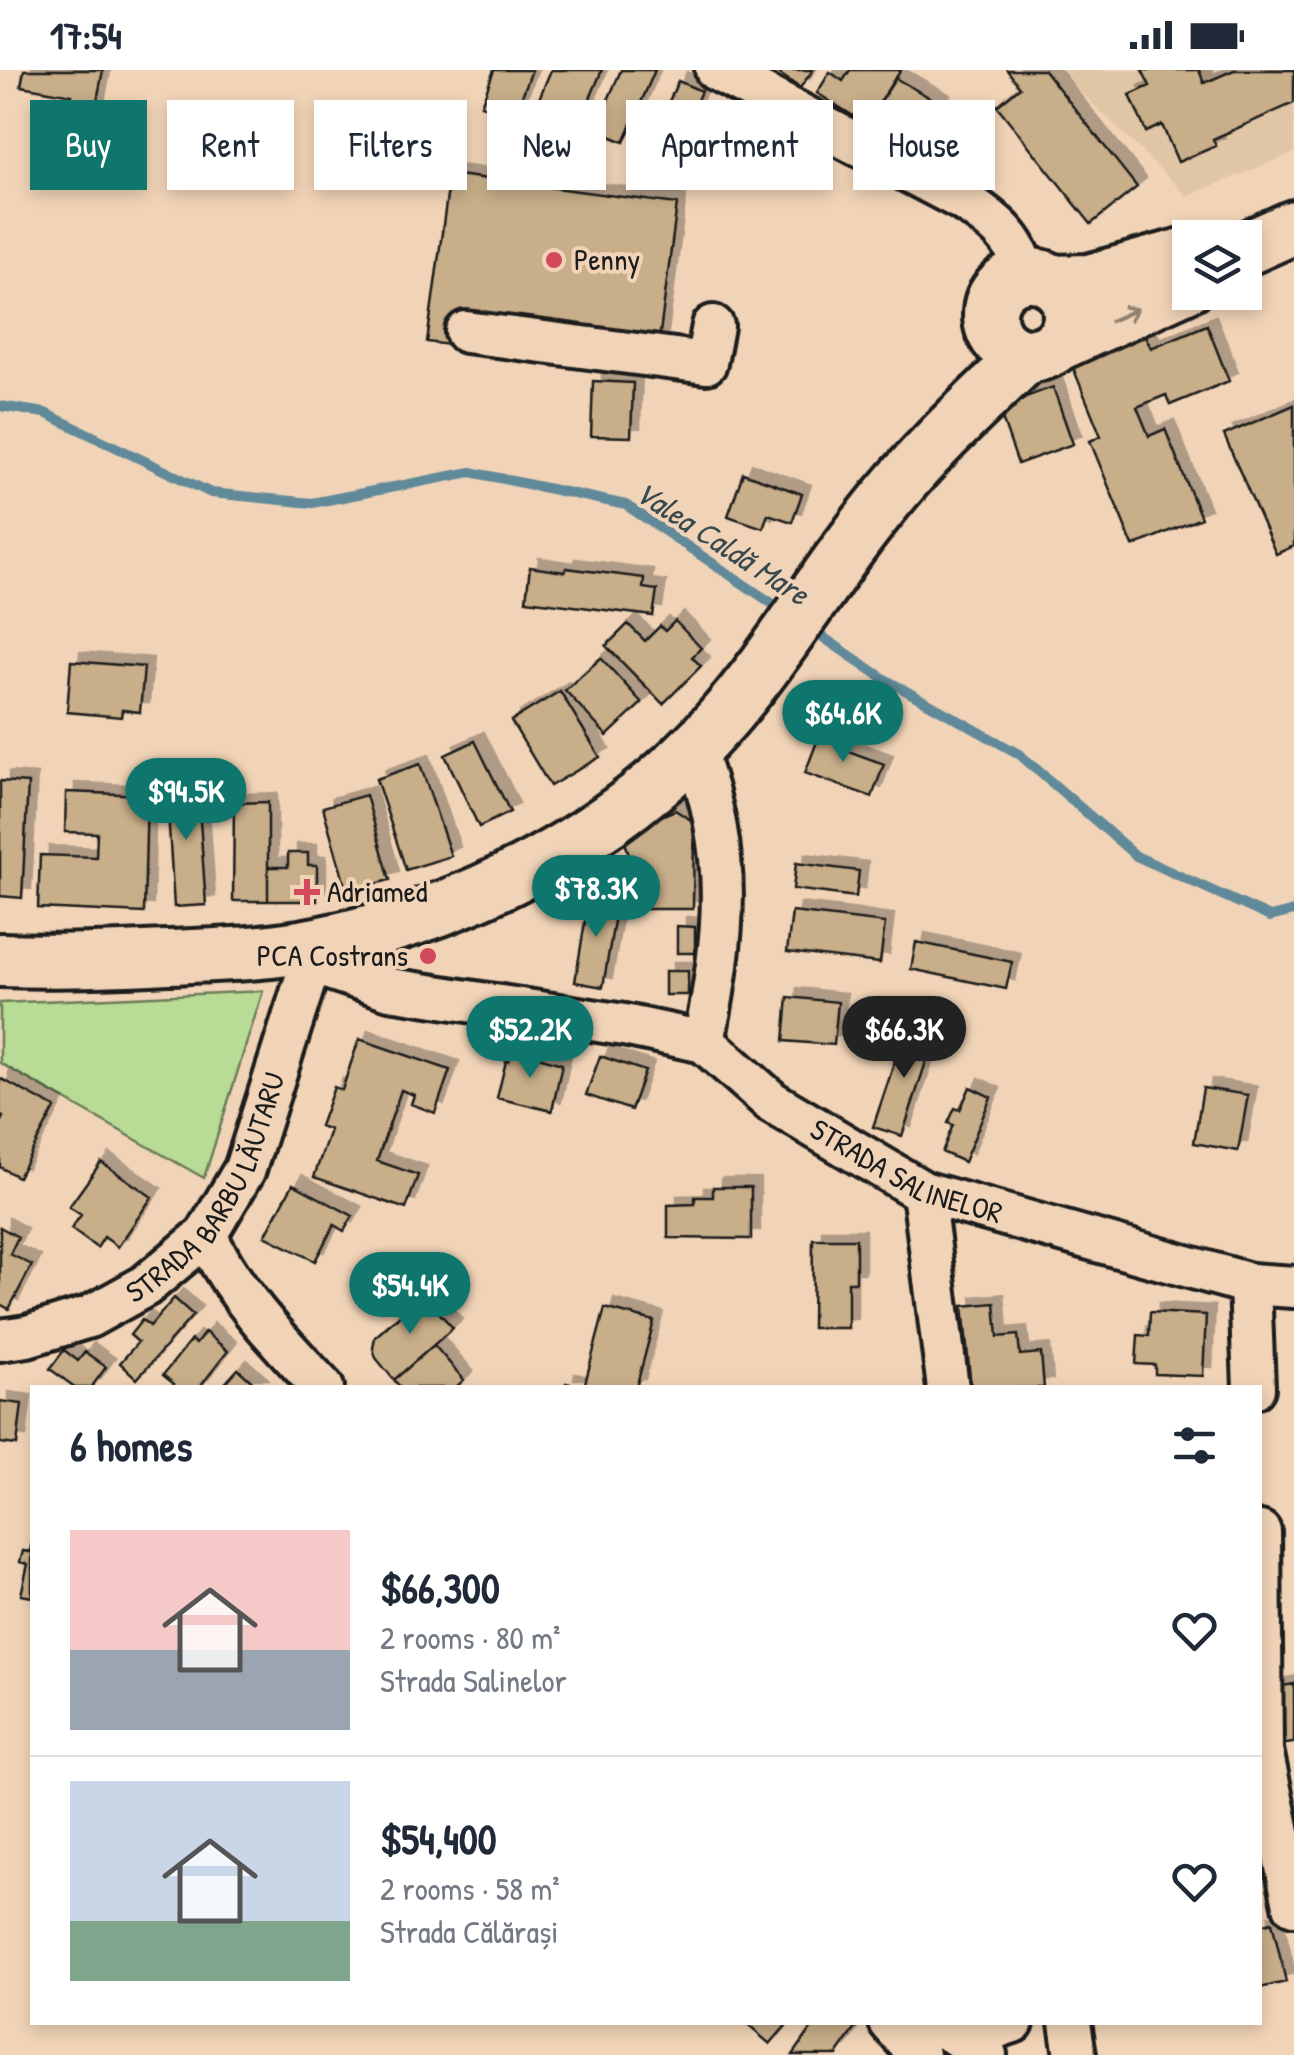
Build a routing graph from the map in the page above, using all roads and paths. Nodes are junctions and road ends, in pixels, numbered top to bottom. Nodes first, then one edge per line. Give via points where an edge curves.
1 (716, 70) edge
2 (1294, 227) edge
3 (1262, 241) edge
4 (1172, 258) edge
5 (1038, 279) junction
6 (1172, 292) edge
7 (990, 318) junction
8 (713, 326) dead end
9 (466, 332) dead end
10 (1042, 350) junction
11 (866, 524) junction
12 (694, 750) junction
13 (314, 954) junction
14 (0, 960) edge
15 (704, 1042) junction
16 (922, 1192) junction
17 (206, 1235) junction
18 (1250, 1284) junction
19 (1294, 1288) edge
20 (0, 1340) edge
21 (320, 1385) edge
22 (948, 1385) edge
23 (1254, 1385) edge
24 (1262, 1755) edge
25 (1294, 1905) edge
26 (893, 2025) edge
27 (1004, 2025) edge
28 (1070, 2025) edge
29 (940, 2027) edge
30 (919, 2055) edge
31 (986, 2055) edge
32 (1075, 2055) edge

1 - 5 street via 990,218
2 - 3 main road
4 - 5 main road via 1089,281
5 - 7 main road via 1010,280 992,303
5 - 10 main road via 1068,306 1070,320 1065,334
10 -> 6 main road
7 - 10 main road via 1001,344 1013,352
7 - 11 main road
8 - 9 street via 706,363
10 - 11 main road via 939,438
11 - 12 main road
12 - 13 main road via 543,860 485,890
12 - 15 street via 721,852 724,914
13 - 14 main road
13 - 15 street, STRADA SALINELOR via 390,989
13 - 17 street, STRADA BARBU LĂUTARU via 245,1168
15 - 16 street, STRADA SALINELOR via 772,1102
16 - 18 street, STRADA SALINELOR
16 - 22 street
17 - 20 street, STRADA BARBU LĂUTARU via 145,1286 89,1317
17 - 21 street via 256,1316
18 - 19 street, STRADA SALINELOR
18 - 23 street
24 - 25 street
26 - 30 street
27 - 29 street
28 - 32 street
29 - 31 street

